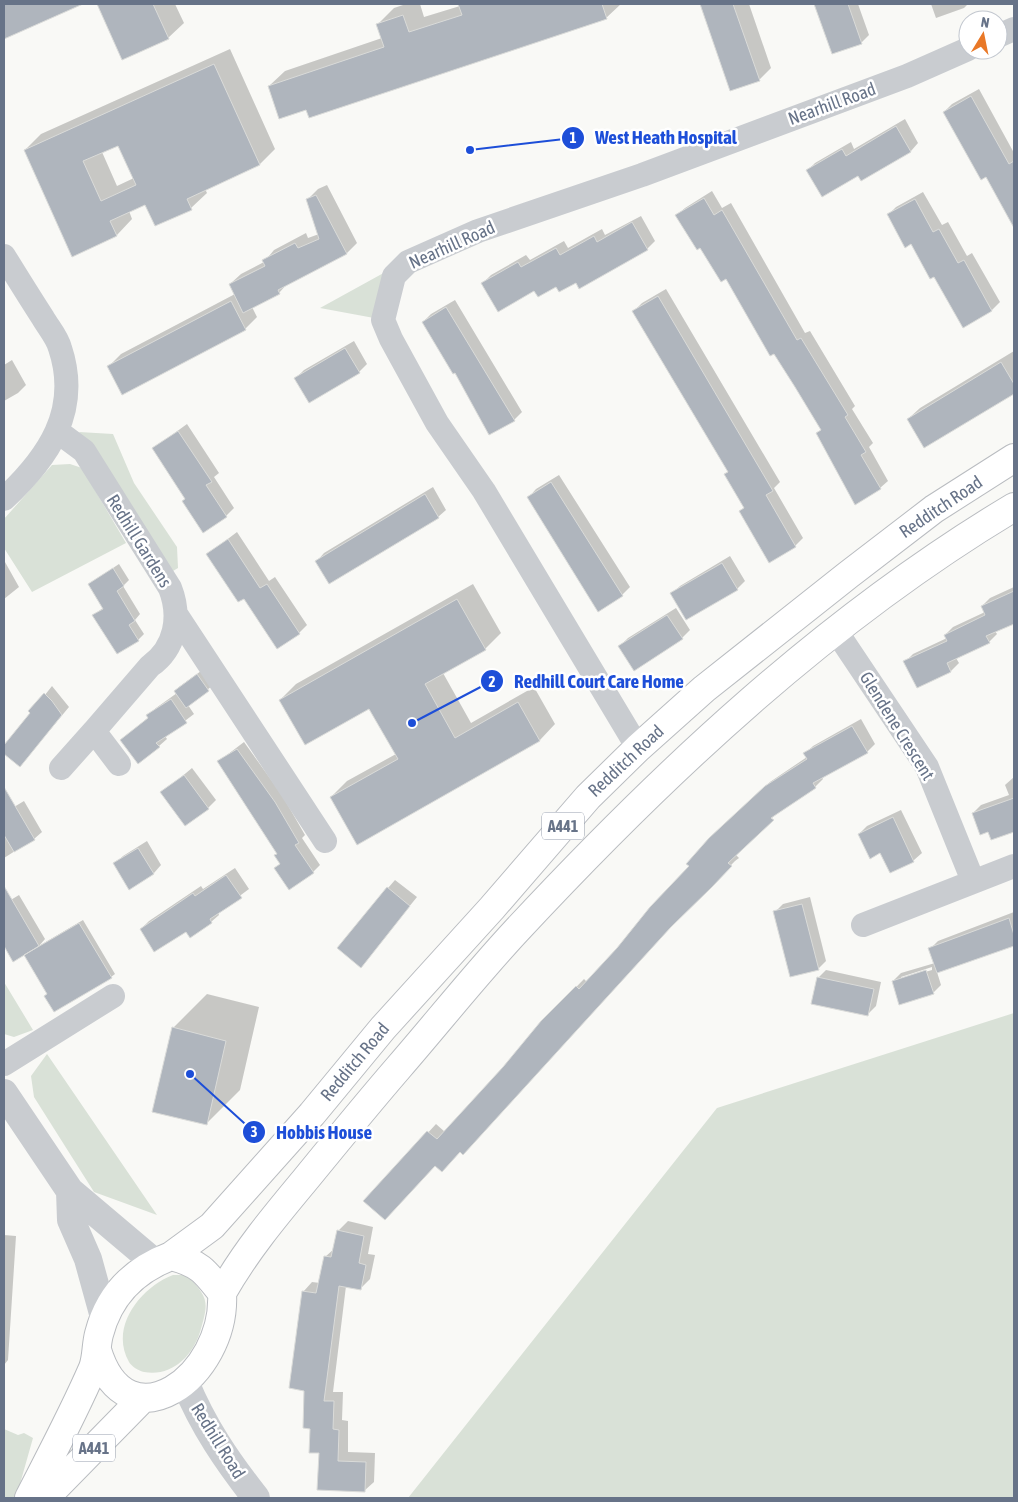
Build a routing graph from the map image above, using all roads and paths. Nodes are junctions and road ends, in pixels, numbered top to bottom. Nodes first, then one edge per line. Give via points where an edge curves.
1 (958, 54) edge
2 (4, 256) edge
3 (57, 431) junction
4 (1014, 458) edge
5 (4, 499) edge
6 (1014, 507) edge
7 (176, 614) junction
8 (836, 631) junction
9 (94, 731) junction
10 (638, 748) junction
11 (119, 764) dead end
12 (61, 768) dead end
13 (326, 841) dead end
14 (1014, 866) edge
15 (973, 881) junction
16 (863, 925) dead end
17 (113, 996) dead end
18 (4, 1064) edge
19 (4, 1093) edge
20 (70, 1191) junction
21 (163, 1259) junction
22 (222, 1293) junction
23 (104, 1317) junction
24 (97, 1350) junction
25 (185, 1382) junction
26 (143, 1398) junction
27 (29, 1498) edge
28 (45, 1498) edge
29 (256, 1498) edge

1 - 10 street, Nearhill Road via 908,76 642,175 478,231 408,262 394,276 383,320 391,339 437,424 484,491
2 - 3 street via 60,346 66,372 67,404
3 - 5 street via 42,458
3 - 7 street, Redhill Gardens via 84,451 170,588
4 - 10 highway, Redditch Road / A441 via 934,509 848,574 704,689
6 - 8 highway, Redditch Road via 979,528
7 - 9 street, Redhill Gardens via 172,640 160,658
7 - 13 street
8 - 15 street, Glendene Crescent via 927,767
8 - 22 highway, Redditch Road via 728,720 619,823 515,932 272,1220
9 - 11 street
9 - 12 street, Redhill Gardens
10 - 21 highway, Redditch Road / A441 via 588,797 212,1226
14 - 15 street
15 - 16 street
17 - 18 street
19 - 20 street
20 - 21 street
20 - 23 street via 71,1220 88,1259
21 - 22 highway via 198,1265
21 - 23 highway, A441 via 140,1271 125,1284
22 - 25 highway via 217,1334 211,1350 196,1373
23 - 24 highway, A441
24 - 26 highway via 102,1366 116,1386
24 - 27 highway, A441 via 94,1365
25 - 26 highway via 160,1395
25 - 29 street, Redhill Road via 202,1422 222,1455
26 - 28 highway, A441

